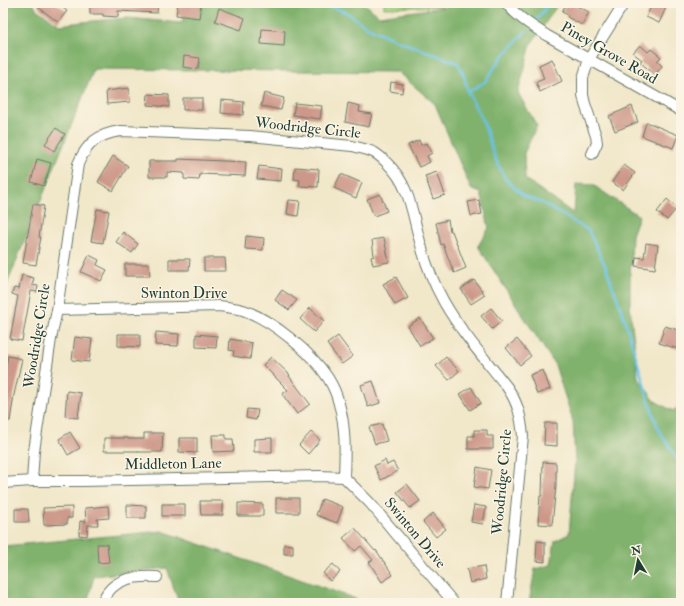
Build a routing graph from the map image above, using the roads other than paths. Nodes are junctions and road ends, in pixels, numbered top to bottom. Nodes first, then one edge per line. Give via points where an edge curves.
1 (506, 3) edge
2 (624, 3) edge
3 (589, 59) junction
4 (681, 111) edge
5 (592, 154) dead end
6 (57, 310) junction
7 (344, 477) junction
8 (32, 481) junction
9 (3, 483) edge
10 (157, 577) dead end
11 (102, 603) edge
12 (454, 603) edge
13 (507, 603) edge

1 - 3 street, Piney Grove Road via 526,22
2 - 3 street
3 - 4 street, Piney Grove Road
3 - 5 street via 582,86 596,136
6 - 7 street, Swinton Drive via 219,306 243,310 266,321 306,352 324,372 333,387 343,420
6 - 8 street, Woodridge Circle via 34,452
6 - 13 street, Woodridge Circle via 78,164 88,147 103,135 121,131 250,136 352,146 377,154 392,167 405,186 425,262 444,302 464,333 507,386 520,414 523,436
7 - 8 street, Middleton Lane
7 - 12 street, Swinton Drive via 370,503
8 - 9 street, Middleton Lane
10 - 11 street via 124,580 112,587

